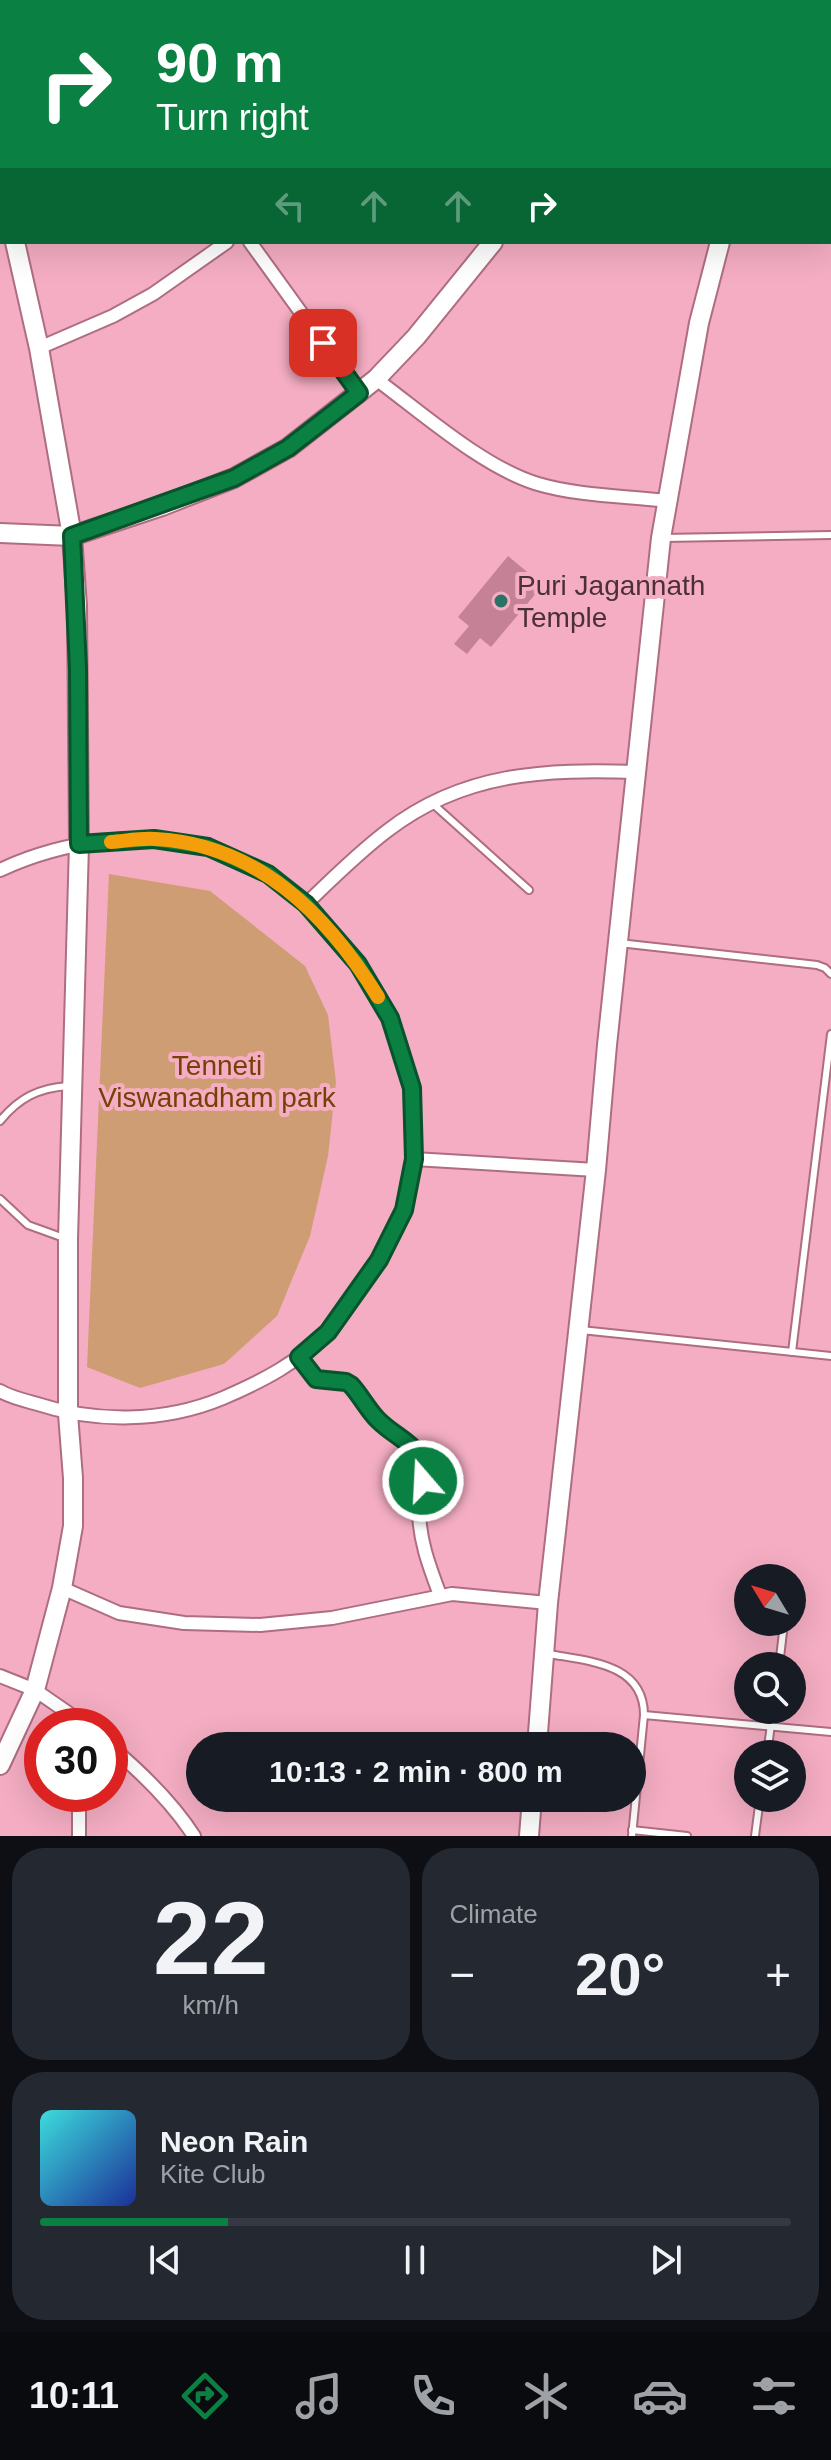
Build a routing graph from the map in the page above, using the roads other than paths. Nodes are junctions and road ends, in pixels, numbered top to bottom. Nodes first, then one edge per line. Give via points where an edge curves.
1 (15, 244) edge
2 (224, 244) edge
3 (251, 244) edge
4 (491, 244) edge
5 (719, 244) edge
6 (39, 348) junction
7 (376, 379) junction
8 (359, 393) junction
9 (667, 501) junction
10 (0, 533) edge
11 (831, 535) edge
12 (72, 536) junction
13 (661, 538) junction
14 (637, 772) junction
15 (431, 803) junction
16 (79, 844) junction
17 (0, 870) edge
18 (529, 890) dead end
19 (306, 904) junction
20 (617, 942) junction
21 (831, 974) edge
22 (831, 1034) edge
23 (71, 1086) junction
24 (0, 1121) edge
25 (414, 1159) junction
26 (596, 1170) junction
27 (0, 1199) edge
28 (68, 1239) junction
29 (577, 1330) junction
30 (792, 1352) junction
31 (831, 1356) edge
32 (299, 1357) junction
33 (0, 1391) edge
34 (68, 1414) junction
35 (62, 1588) junction
36 (440, 1595) junction
37 (548, 1603) junction
38 (545, 1653) junction
39 (0, 1676) edge
40 (35, 1690) junction
41 (60, 1708) edge
42 (644, 1715) junction
43 (771, 1725) junction
44 (538, 1732) edge
45 (831, 1732) edge
46 (769, 1740) edge
47 (128, 1761) edge
48 (0, 1765) edge
49 (79, 1812) edge
50 (531, 1812) edge
51 (758, 1812) edge
52 (632, 1833) edge
53 (79, 1836) edge
54 (194, 1836) edge
55 (529, 1836) edge
56 (687, 1836) edge
57 (755, 1836) edge

1 - 6 street
2 - 6 street via 153,294
3 - 8 street
4 - 7 street
5 - 9 street via 699,323
6 - 12 street
7 - 8 street
7 - 9 street via 512,473 565,490
8 - 12 street via 288,448 234,478
9 - 13 street
10 - 12 street
11 - 13 lane
12 - 16 street
13 - 14 street
14 - 15 street via 521,775
14 - 20 street
15 - 18 lane
15 - 19 street via 388,829
16 - 17 street
16 - 19 street via 154,839 208,847 268,874
16 - 23 street
19 - 25 street via 358,964 390,1018 412,1088
20 - 21 lane via 817,965
20 - 26 street
22 - 30 lane
23 - 24 lane via 29,1095
23 - 28 street
25 - 26 street
25 - 32 street via 404,1210 379,1260 328,1332
26 - 29 street
27 - 28 lane via 28,1225
28 - 34 street
29 - 30 lane
29 - 37 street
30 - 31 lane
32 - 34 street via 199,1408 125,1419
32 - 36 street via 316,1379 351,1385 380,1422 422,1458 420,1528
33 - 34 street
34 - 35 street via 73,1526
35 - 36 street via 101,1607 153,1620 260,1625 346,1617
35 - 40 street
36 - 37 street
37 - 38 street
38 - 42 lane via 621,1671 639,1692
38 - 44 street
39 - 40 street
40 - 41 street
40 - 48 street
42 - 43 lane
42 - 52 lane
43 - 45 lane
43 - 46 lane
47 - 54 street
49 - 53 street
50 - 55 street
51 - 57 lane
52 - 56 lane

